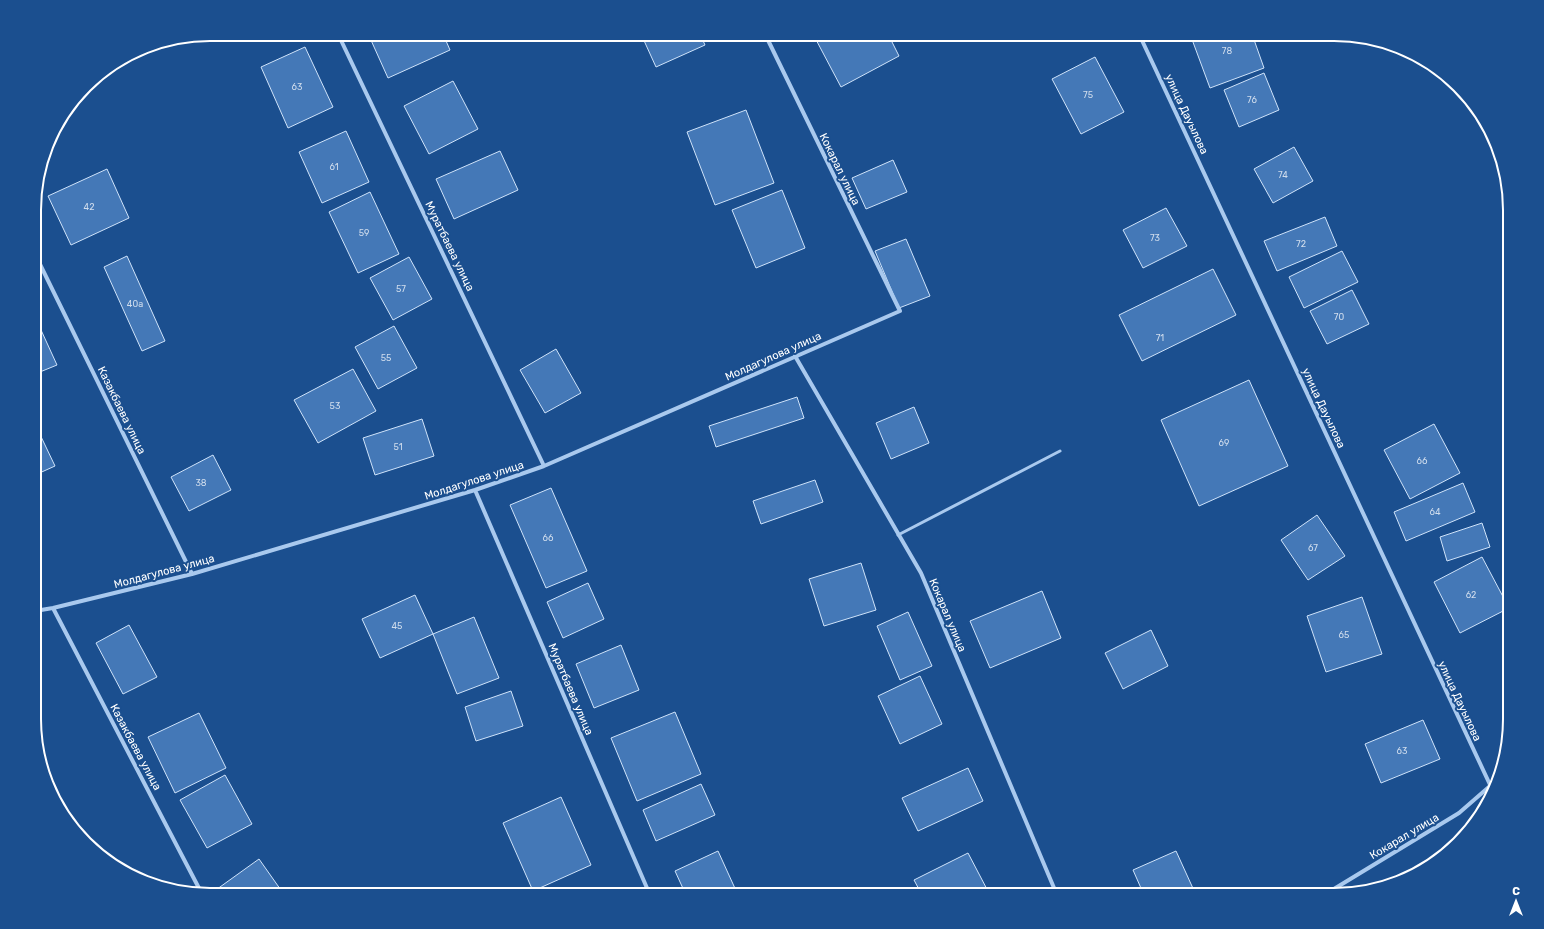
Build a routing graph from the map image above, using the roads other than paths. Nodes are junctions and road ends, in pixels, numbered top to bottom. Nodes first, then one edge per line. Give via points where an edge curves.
1 (341, 41) edge
2 (768, 41) edge
3 (1142, 41) edge
4 (41, 264) edge
5 (900, 311) joint
6 (795, 356) junction
7 (1060, 451) dead end
8 (544, 466) junction
9 (475, 490) junction
10 (898, 535) junction
11 (192, 574) junction
12 (53, 608) junction
13 (41, 610) edge
14 (1490, 784) edge
15 (1488, 790) edge
16 (199, 888) edge
17 (647, 888) edge
18 (1054, 888) edge
19 (1336, 888) edge

1 - 8 street, Муратбаева улица
2 - 5 street, Кокарал улица
3 - 14 street, улица Дауылова
4 - 11 street, Казакбаева улица
5 - 6 street, Молдагулова улица
6 - 8 street, Молдагулова улица
6 - 10 street, Кокарал улица
7 - 10 lane
8 - 9 street, Молдагулова улица
9 - 11 street, Молдагулова улица
9 - 17 street, Муратбаева улица
10 - 18 street, Кокарал улица via 921,573
11 - 12 street, Молдагулова улица
12 - 13 street, Молдагулова улица
12 - 16 street, Казакбаева улица
15 - 19 street, Кокарал улица via 1459,813

